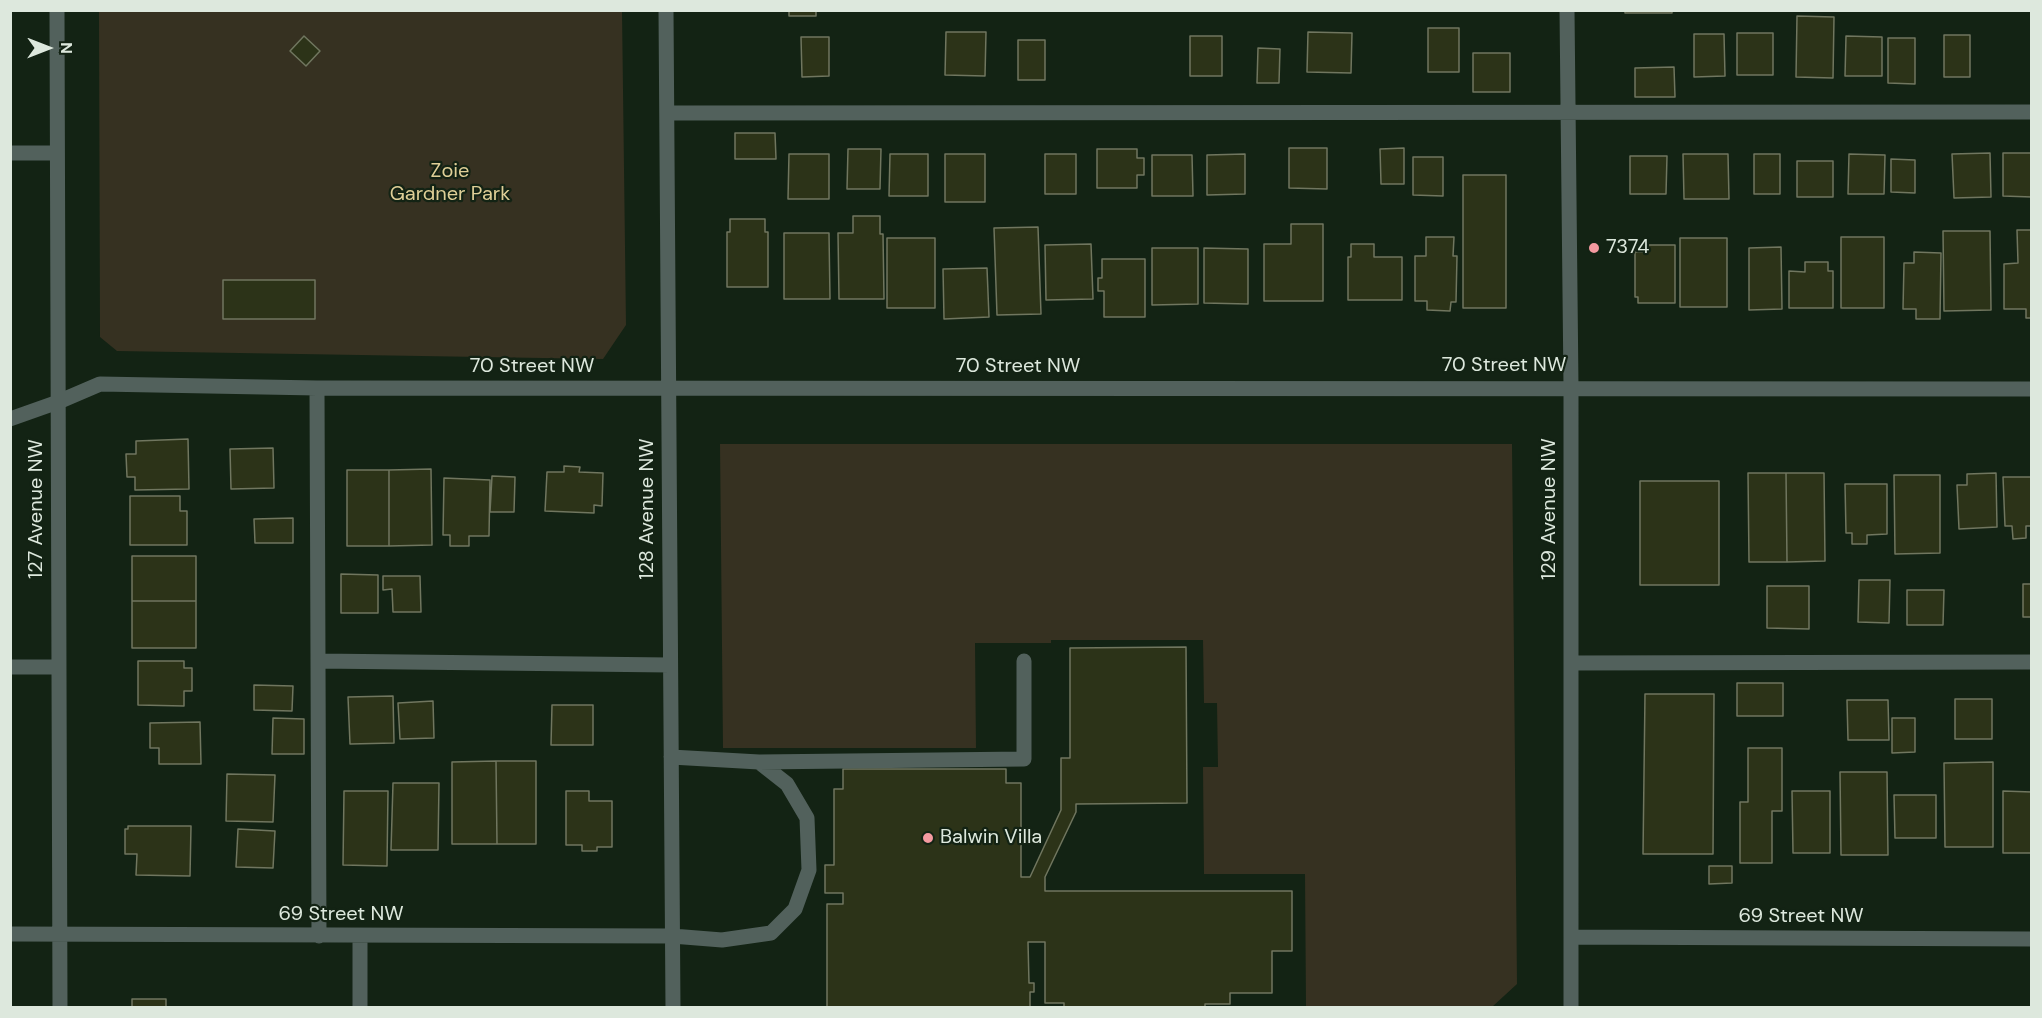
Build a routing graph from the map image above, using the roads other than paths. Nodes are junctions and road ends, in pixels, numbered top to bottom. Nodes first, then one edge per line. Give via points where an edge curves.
1 (57, 10) edge
2 (666, 10) edge
3 (1567, 10) edge
4 (2031, 112) edge
5 (667, 113) junction
6 (1568, 113) junction
7 (10, 153) edge
8 (57, 153) junction
9 (1570, 387) junction
10 (317, 388) junction
11 (668, 388) junction
12 (2031, 389) edge
13 (58, 402) junction
14 (10, 418) edge
15 (319, 661) junction
16 (1024, 661) dead end
17 (2031, 662) edge
18 (1570, 663) junction
19 (670, 665) junction
20 (10, 667) edge
21 (59, 667) junction
22 (671, 757) junction
23 (759, 762) junction
24 (10, 934) edge
25 (60, 934) junction
26 (319, 936) junction
27 (672, 936) junction
28 (360, 937) junction
29 (1570, 937) junction
30 (2031, 939) edge
31 (60, 1008) edge
32 (360, 1008) edge
33 (673, 1008) edge
34 (1570, 1008) edge

1 - 8 street, 127 Avenue NW
2 - 5 street, 128 Avenue NW
3 - 6 street, 129 Avenue NW
4 - 6 street
5 - 6 street
5 - 11 street, 128 Avenue NW
6 - 9 street, 129 Avenue NW
7 - 8 street
8 - 13 street, 127 Avenue NW
9 - 11 street, 70 Street NW
9 - 12 street, 70 Street NW
9 - 18 street, 129 Avenue NW
10 - 11 street, 70 Street NW
10 - 13 street, 70 Street NW via 100,384
10 - 15 street
11 - 19 street, 128 Avenue NW
13 - 14 street, 70 Street NW
13 - 21 street, 127 Avenue NW
15 - 19 street
15 - 26 street
16 - 23 street via 1024,759
17 - 18 street
18 - 29 street, 129 Avenue NW
19 - 22 street, 128 Avenue NW
20 - 21 street
21 - 25 street, 127 Avenue NW
22 - 23 street
22 - 27 street, 128 Avenue NW
23 - 27 street, 69 Street NW via 787,784 807,818 809,870 795,909 771,933 722,940
24 - 25 street, 69 Street NW
25 - 26 street, 69 Street NW
25 - 31 street, 127 Avenue NW
26 - 28 street, 69 Street NW
27 - 28 street, 69 Street NW
27 - 33 street, 128 Avenue NW
28 - 32 street
29 - 30 street, 69 Street NW
29 - 34 street, 129 Avenue NW

